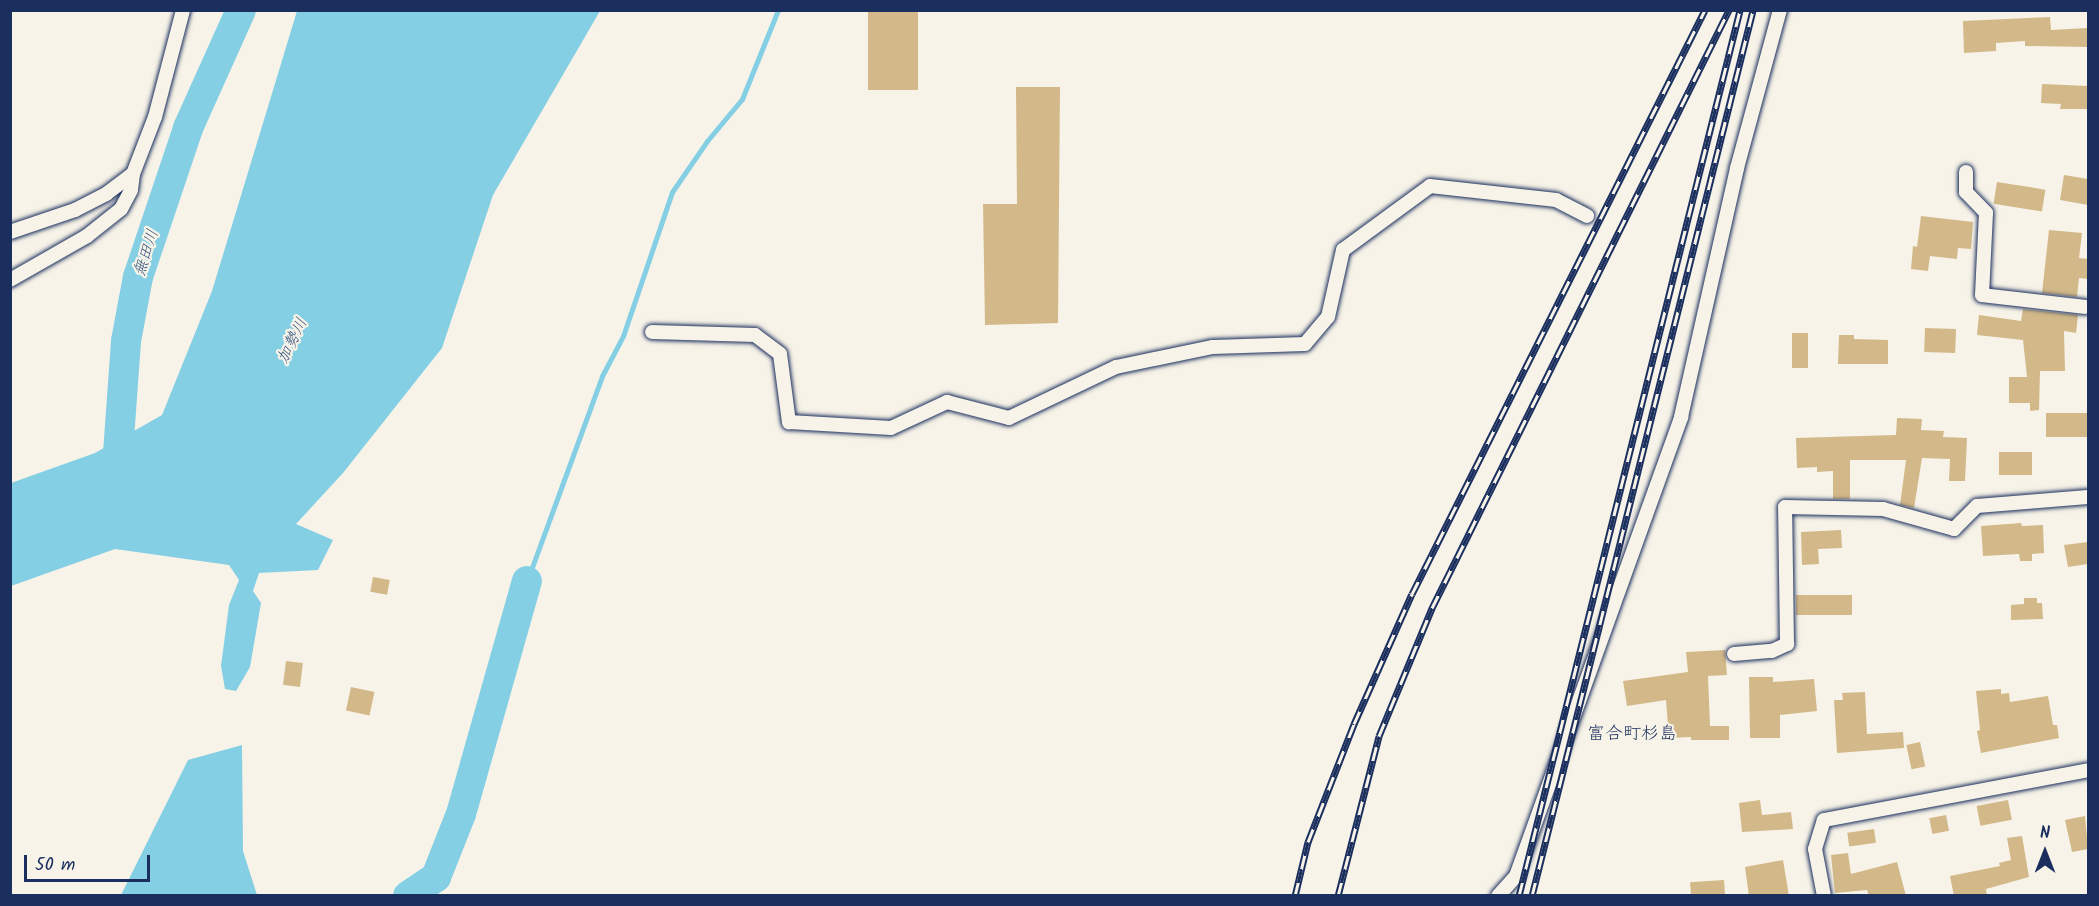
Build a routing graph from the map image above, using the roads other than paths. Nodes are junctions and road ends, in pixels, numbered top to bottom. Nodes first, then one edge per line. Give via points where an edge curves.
1 (183, 10) edge
2 (1780, 10) edge
3 (1966, 172) dead end
4 (133, 174) junction
5 (1587, 216) dead end
6 (10, 232) edge
7 (10, 280) edge
8 (2085, 307) dead end
9 (652, 332) dead end
10 (2088, 497) edge
11 (1734, 654) dead end
12 (2088, 770) edge
13 (1498, 896) edge
14 (1824, 896) edge

1 - 4 street via 155,117
2 - 13 street via 1737,168 1681,417 1516,876
3 - 8 street via 1966,192 1986,213 1982,295
4 - 6 street via 75,210
4 - 7 street via 131,190 121,208 87,236
5 - 9 street via 1556,200 1430,186 1343,250 1328,316 1305,344 1213,347 1116,368 1009,418 947,402 891,428 789,422 780,354 755,335
10 - 11 street via 1977,506 1954,530 1883,509 1785,507 1787,644 1772,651
12 - 14 street via 1824,820 1815,849

